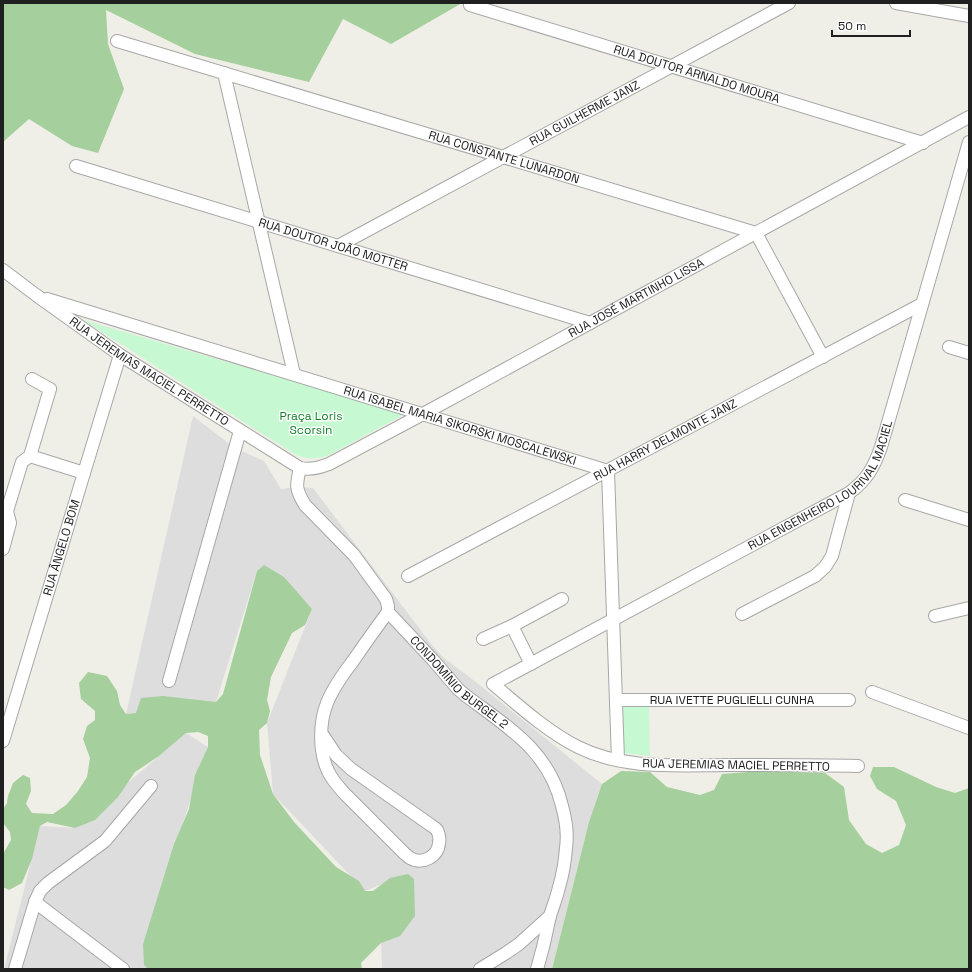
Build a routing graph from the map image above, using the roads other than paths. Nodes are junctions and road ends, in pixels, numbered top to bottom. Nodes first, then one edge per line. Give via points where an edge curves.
1 (789, 3) edge
2 (896, 3) edge
3 (470, 5) dead end
4 (969, 16) edge
5 (117, 41) dead end
6 (672, 66) junction
7 (224, 73) junction
8 (969, 117) edge
9 (969, 142) edge
10 (923, 143) junction
11 (503, 157) junction
12 (76, 166) dead end
13 (259, 222) junction
14 (756, 233) junction
15 (338, 246) junction
16 (3, 270) edge
17 (36, 295) junction
18 (922, 304) junction
19 (590, 323) junction
20 (949, 347) dead end
21 (969, 353) edge
22 (120, 355) junction
23 (823, 357) junction
24 (294, 374) junction
25 (32, 379) dead end
26 (424, 414) junction
27 (240, 431) junction
28 (30, 456) junction
29 (300, 468) junction
30 (608, 471) junction
31 (84, 473) junction
32 (849, 493) junction
33 (905, 500) dead end
34 (969, 520) edge
35 (3, 549) edge
36 (408, 576) dead end
37 (562, 599) dead end
38 (969, 608) edge
39 (388, 612) junction
40 (742, 614) dead end
41 (935, 616) dead end
42 (613, 620) junction
43 (512, 626) junction
44 (484, 639) dead end
45 (531, 664) junction
46 (169, 681) dead end
47 (493, 684) joint
48 (872, 692) dead end
49 (616, 700) junction
50 (849, 700) dead end
51 (969, 728) edge
52 (322, 734) junction
53 (3, 740) edge
54 (618, 760) junction
55 (858, 766) dead end
56 (151, 786) dead end
57 (35, 902) junction
58 (550, 916) junction
59 (15, 969) edge
60 (123, 969) edge
61 (480, 969) edge
62 (537, 969) edge

1 - 6 street, RUA GUILHERME JANZ
2 - 4 street
3 - 6 street, RUA DOUTOR ARNALDO MOURA
5 - 7 street, RUA CONSTANTE LUNARDON
6 - 10 street, RUA DOUTOR ARNALDO MOURA
6 - 11 street, RUA GUILHERME JANZ
7 - 11 street, RUA CONSTANTE LUNARDON
7 - 13 street
8 - 10 street, RUA JOSÉ MARTINHO LISSA
9 - 18 street, RUA ENGENHEIRO LOURIVAL MACIEL
10 - 14 street, RUA JOSÉ MARTINHO LISSA
11 - 14 street, RUA CONSTANTE LUNARDON
11 - 15 street, RUA GUILHERME JANZ
12 - 13 street, RUA DOUTOR JOÃO MOTTER
13 - 15 street, RUA DOUTOR JOÃO MOTTER
13 - 24 street
14 - 19 street, RUA JOSÉ MARTINHO LISSA
14 - 23 street
15 - 19 street, RUA DOUTOR JOÃO MOTTER
16 - 17 street, RUA JEREMIAS MACIEL PERRETTO
17 - 22 street, RUA JEREMIAS MACIEL PERRETTO
17 - 24 street, RUA ISABEL MARIA SIKORSKI MOSCALEWSKI
18 - 23 street, RUA HARRY DELMONTE JANZ
18 - 32 street, RUA ENGENHEIRO LOURIVAL MACIEL via 876,462 863,481
19 - 26 street, RUA JOSÉ MARTINHO LISSA
20 - 21 street
22 - 27 street, RUA JEREMIAS MACIEL PERRETTO
22 - 31 street, RUA ÂNGELO BOM
23 - 30 street, RUA HARRY DELMONTE JANZ
24 - 26 street, RUA ISABEL MARIA SIKORSKI MOSCALEWSKI
25 - 28 street via 50,389
26 - 29 street, RUA JOSÉ MARTINHO LISSA via 322,467
26 - 30 street, RUA ISABEL MARIA SIKORSKI MOSCALEWSKI
27 - 29 street, RUA JEREMIAS MACIEL PERRETTO
27 - 46 street
28 - 31 street
28 - 35 street via 22,462 7,511 10,523
29 - 39 street, CONDOMÍNIO BURGEL 2 via 296,487 299,496 361,564 386,599
30 - 36 street, RUA HARRY DELMONTE JANZ
30 - 42 street
31 - 53 street, RUA ÂNGELO BOM
32 - 40 street via 832,556 826,567 815,576
32 - 42 street, RUA ENGENHEIRO LOURIVAL MACIEL
33 - 34 street
37 - 43 street
38 - 41 street
39 - 52 street via 334,689 324,714
39 - 58 street, CONDOMÍNIO BURGEL 2 via 464,695 528,744 555,783 565,815 566,847 559,887
42 - 45 street, RUA ENGENHEIRO LOURIVAL MACIEL
42 - 49 street
43 - 44 street
43 - 45 street
45 - 47 street, RUA ENGENHEIRO LOURIVAL MACIEL
47 - 54 street, RUA JEREMIAS MACIEL PERRETTO via 561,737 579,747
48 - 51 street
49 - 50 street, RUA IVETTE PUGLIELLI CUNHA
49 - 54 street
52 - 52 street via 324,760 344,793 411,859 427,860 435,854 440,839 437,831 351,769 336,755
54 - 55 street, RUA JEREMIAS MACIEL PERRETTO via 659,765
56 - 57 street via 104,841 48,883 40,891
57 - 59 street
57 - 60 street
58 - 61 street via 519,944
58 - 62 street, CONDOMÍNIO BURGEL 2

